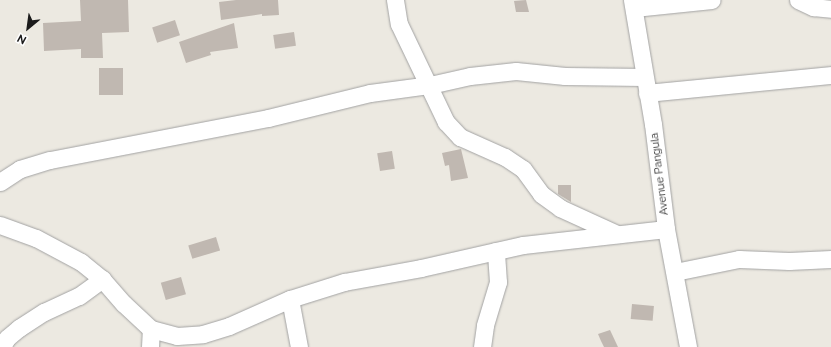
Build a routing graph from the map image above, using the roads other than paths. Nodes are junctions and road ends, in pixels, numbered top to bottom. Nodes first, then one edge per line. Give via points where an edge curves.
1 (395, 0) edge
2 (712, 0) edge
3 (798, 0) edge
4 (633, 4) edge
5 (831, 9) edge
6 (831, 75) edge
7 (430, 85) junction
8 (646, 85) junction
9 (0, 182) edge
10 (0, 225) edge
11 (666, 229) junction
12 (617, 234) junction
13 (496, 251) junction
14 (831, 259) edge
15 (675, 272) junction
16 (102, 278) junction
17 (290, 299) junction
18 (151, 328) junction
19 (193, 341) edge
20 (2, 347) edge
21 (150, 347) edge
22 (299, 347) edge
23 (482, 347) edge
24 (688, 347) edge

1 - 7 street via 399,24
2 - 4 street
3 - 5 street
4 - 8 street, Avenue Pangula
6 - 8 street
7 - 8 street via 470,76 516,71
7 - 9 street via 370,93 268,118 50,160 20,169
7 - 12 street via 446,122 460,137 505,157 523,169 541,194 560,208
8 - 11 street, Avenue Pangula via 662,181
10 - 16 street via 36,238 81,262
11 - 12 street
11 - 15 street, Avenue Pangula
12 - 13 street via 523,245
13 - 17 street via 344,282
13 - 23 street via 498,282 485,325
14 - 15 street via 789,262 739,259
15 - 24 street, Avenue Pangula
16 - 18 street via 124,304
16 - 20 street via 79,296 44,312 19,328 7,338
17 - 19 street
17 - 22 street
18 - 19 street
18 - 21 street

